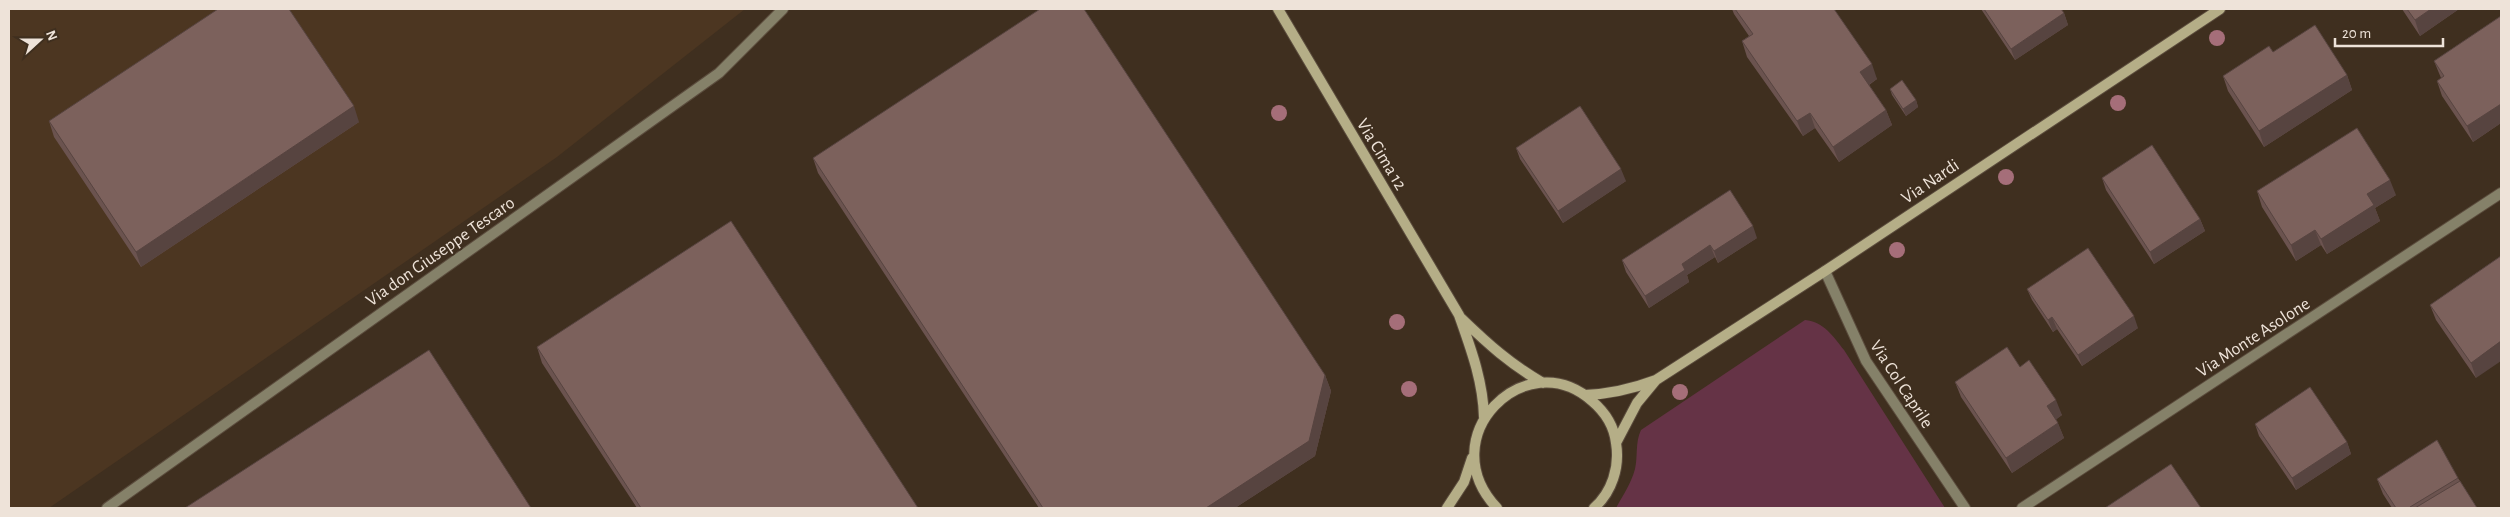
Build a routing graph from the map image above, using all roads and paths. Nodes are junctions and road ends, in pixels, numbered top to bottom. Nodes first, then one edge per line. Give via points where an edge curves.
1 (783, 9) edge
2 (1278, 9) edge
3 (2220, 9) edge
4 (2501, 193) edge
5 (1825, 271) junction
6 (1459, 315) junction
7 (1656, 380) junction
8 (1543, 383) junction
9 (1585, 395) junction
10 (1484, 417) junction
11 (1616, 443) junction
12 (1474, 455) junction
13 (1599, 506) edge
14 (107, 508) edge
15 (1447, 508) edge
16 (1497, 508) edge
17 (1965, 508) edge
18 (2022, 508) edge

1 - 14 street, Via don Giuseppe Tescaro via 719,73
2 - 6 main road, Via Cima 12
3 - 5 main road, Via Nardi
4 - 18 street, Via Monte Asolone
5 - 7 main road, Via Nardi
5 - 17 street, Via Col Caprile via 1866,361
6 - 8 main road via 1494,351
6 - 10 main road via 1476,363 1483,392
7 - 9 main road via 1621,392
7 - 11 main road via 1637,403
8 - 9 main road via 1565,386
8 - 10 main road via 1511,392
9 - 11 main road via 1608,419
10 - 12 main road via 1476,435
11 - 13 main road via 1616,472
12 - 15 main road via 1464,482
12 - 16 main road via 1480,487

